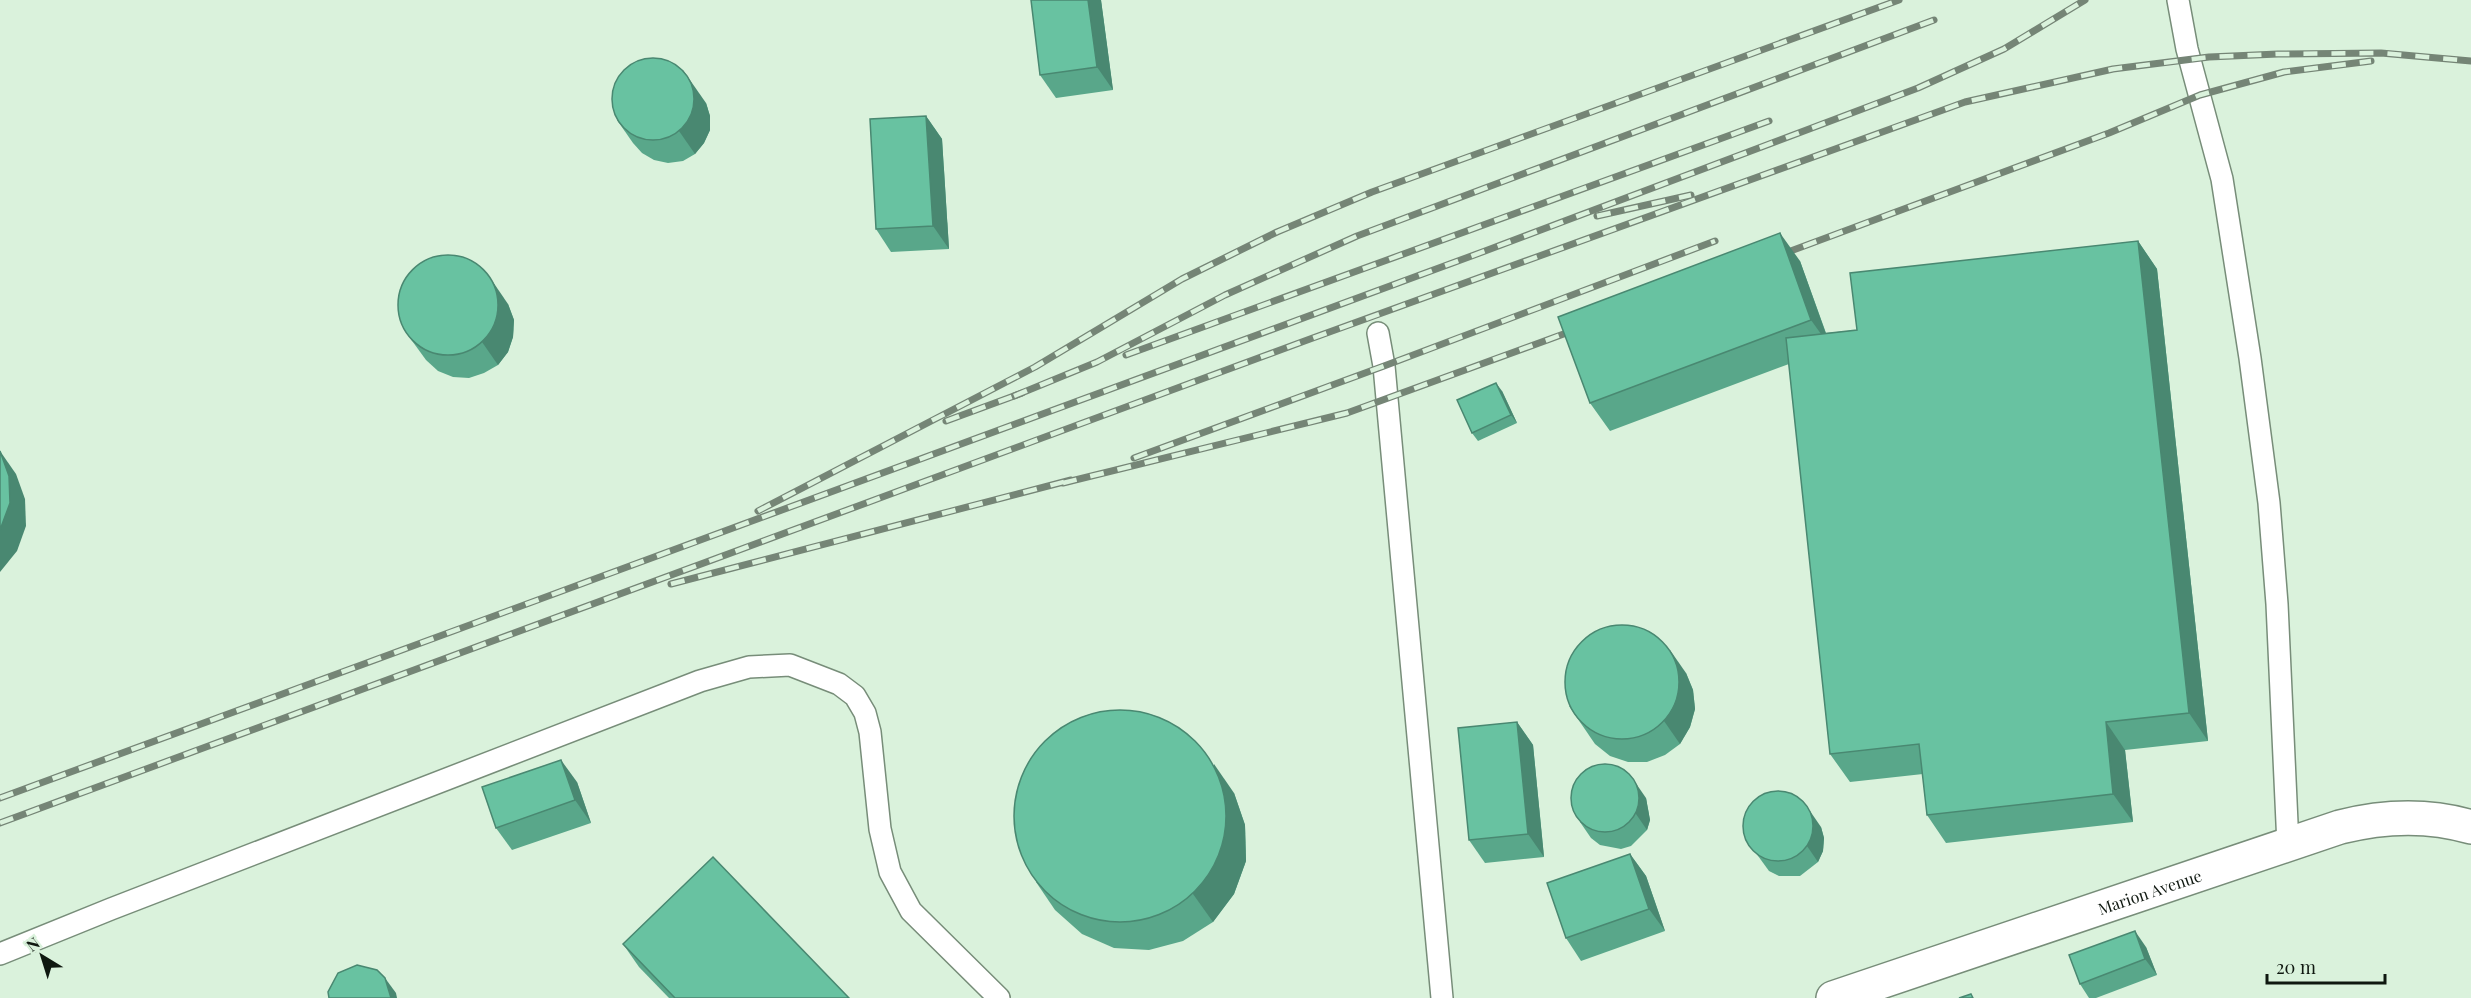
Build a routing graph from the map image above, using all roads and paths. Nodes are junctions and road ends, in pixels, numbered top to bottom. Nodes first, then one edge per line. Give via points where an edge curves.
1 (2178, 0) edge
2 (1378, 333) dead end
3 (2471, 827) edge
4 (2288, 844) junction
5 (0, 954) edge
6 (999, 998) edge
7 (1443, 998) edge
8 (1833, 998) edge

1 - 4 lane via 2222,179 2252,370 2277,604
2 - 7 lane
3 - 4 street, Marion Avenue via 2410,817 2370,820
4 - 8 street, Marion Avenue
5 - 6 lane via 700,681 749,667 790,665 839,684 855,696 870,732 880,829 890,872 912,911

